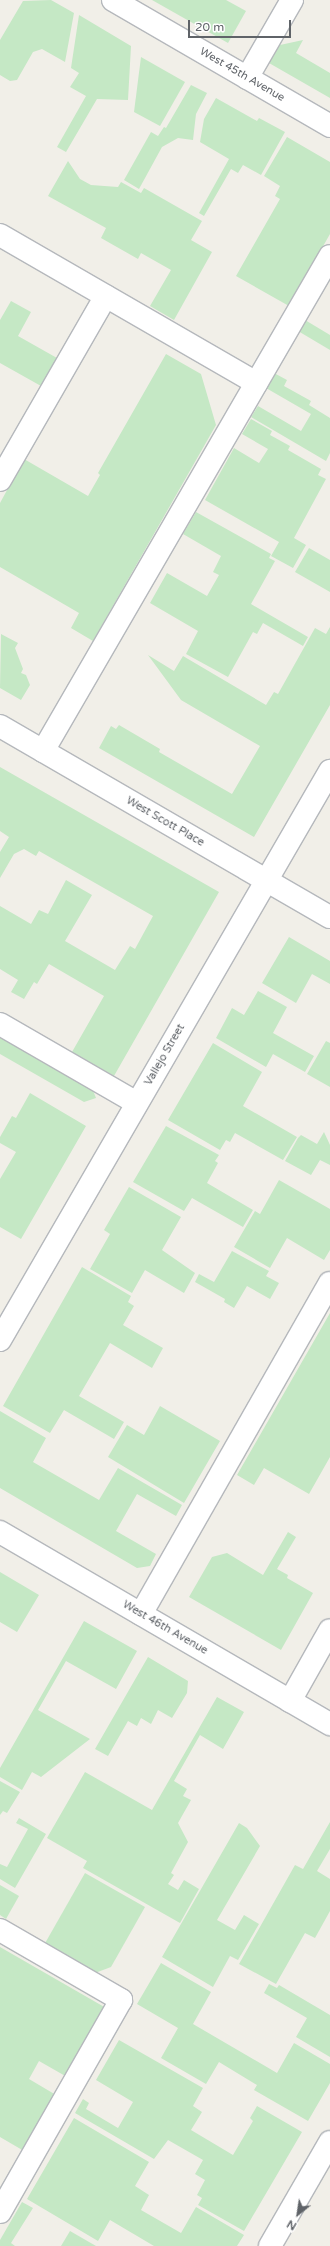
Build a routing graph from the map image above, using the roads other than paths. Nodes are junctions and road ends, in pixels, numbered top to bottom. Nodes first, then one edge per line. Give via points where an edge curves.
1 (113, 0) edge
2 (292, 0) edge
3 (247, 78) junction
4 (330, 126) edge
5 (0, 235) edge
6 (330, 256) edge
7 (106, 296) junction
8 (256, 383) junction
9 (0, 480) edge
10 (0, 726) edge
11 (43, 751) junction
12 (330, 771) edge
13 (266, 880) junction
14 (330, 917) edge
15 (0, 1024) edge
16 (137, 1103) junction
17 (330, 1283) edge
18 (0, 1340) edge
19 (0, 1532) edge
20 (141, 1614) junction
21 (330, 1630) edge
22 (290, 1700) junction
23 (330, 1724) edge
24 (0, 1930) edge
25 (330, 2142) edge
26 (0, 2212) edge
27 (270, 2246) edge

1 - 3 street, West 45th Avenue
2 - 3 street
3 - 4 street, West 45th Avenue
5 - 7 street
6 - 8 street
7 - 8 street
7 - 9 street
8 - 11 street
10 - 11 street, West Scott Place
11 - 13 street, West Scott Place
12 - 13 street, Vallejo Street
13 - 14 street, West Scott Place
13 - 16 street, Vallejo Street
15 - 16 street
16 - 18 street, Vallejo Street
17 - 20 street
19 - 20 street, West 46th Avenue
20 - 22 street, West 46th Avenue
21 - 22 street
22 - 23 street, West 46th Avenue
24 - 26 street via 122,2000
25 - 27 street

